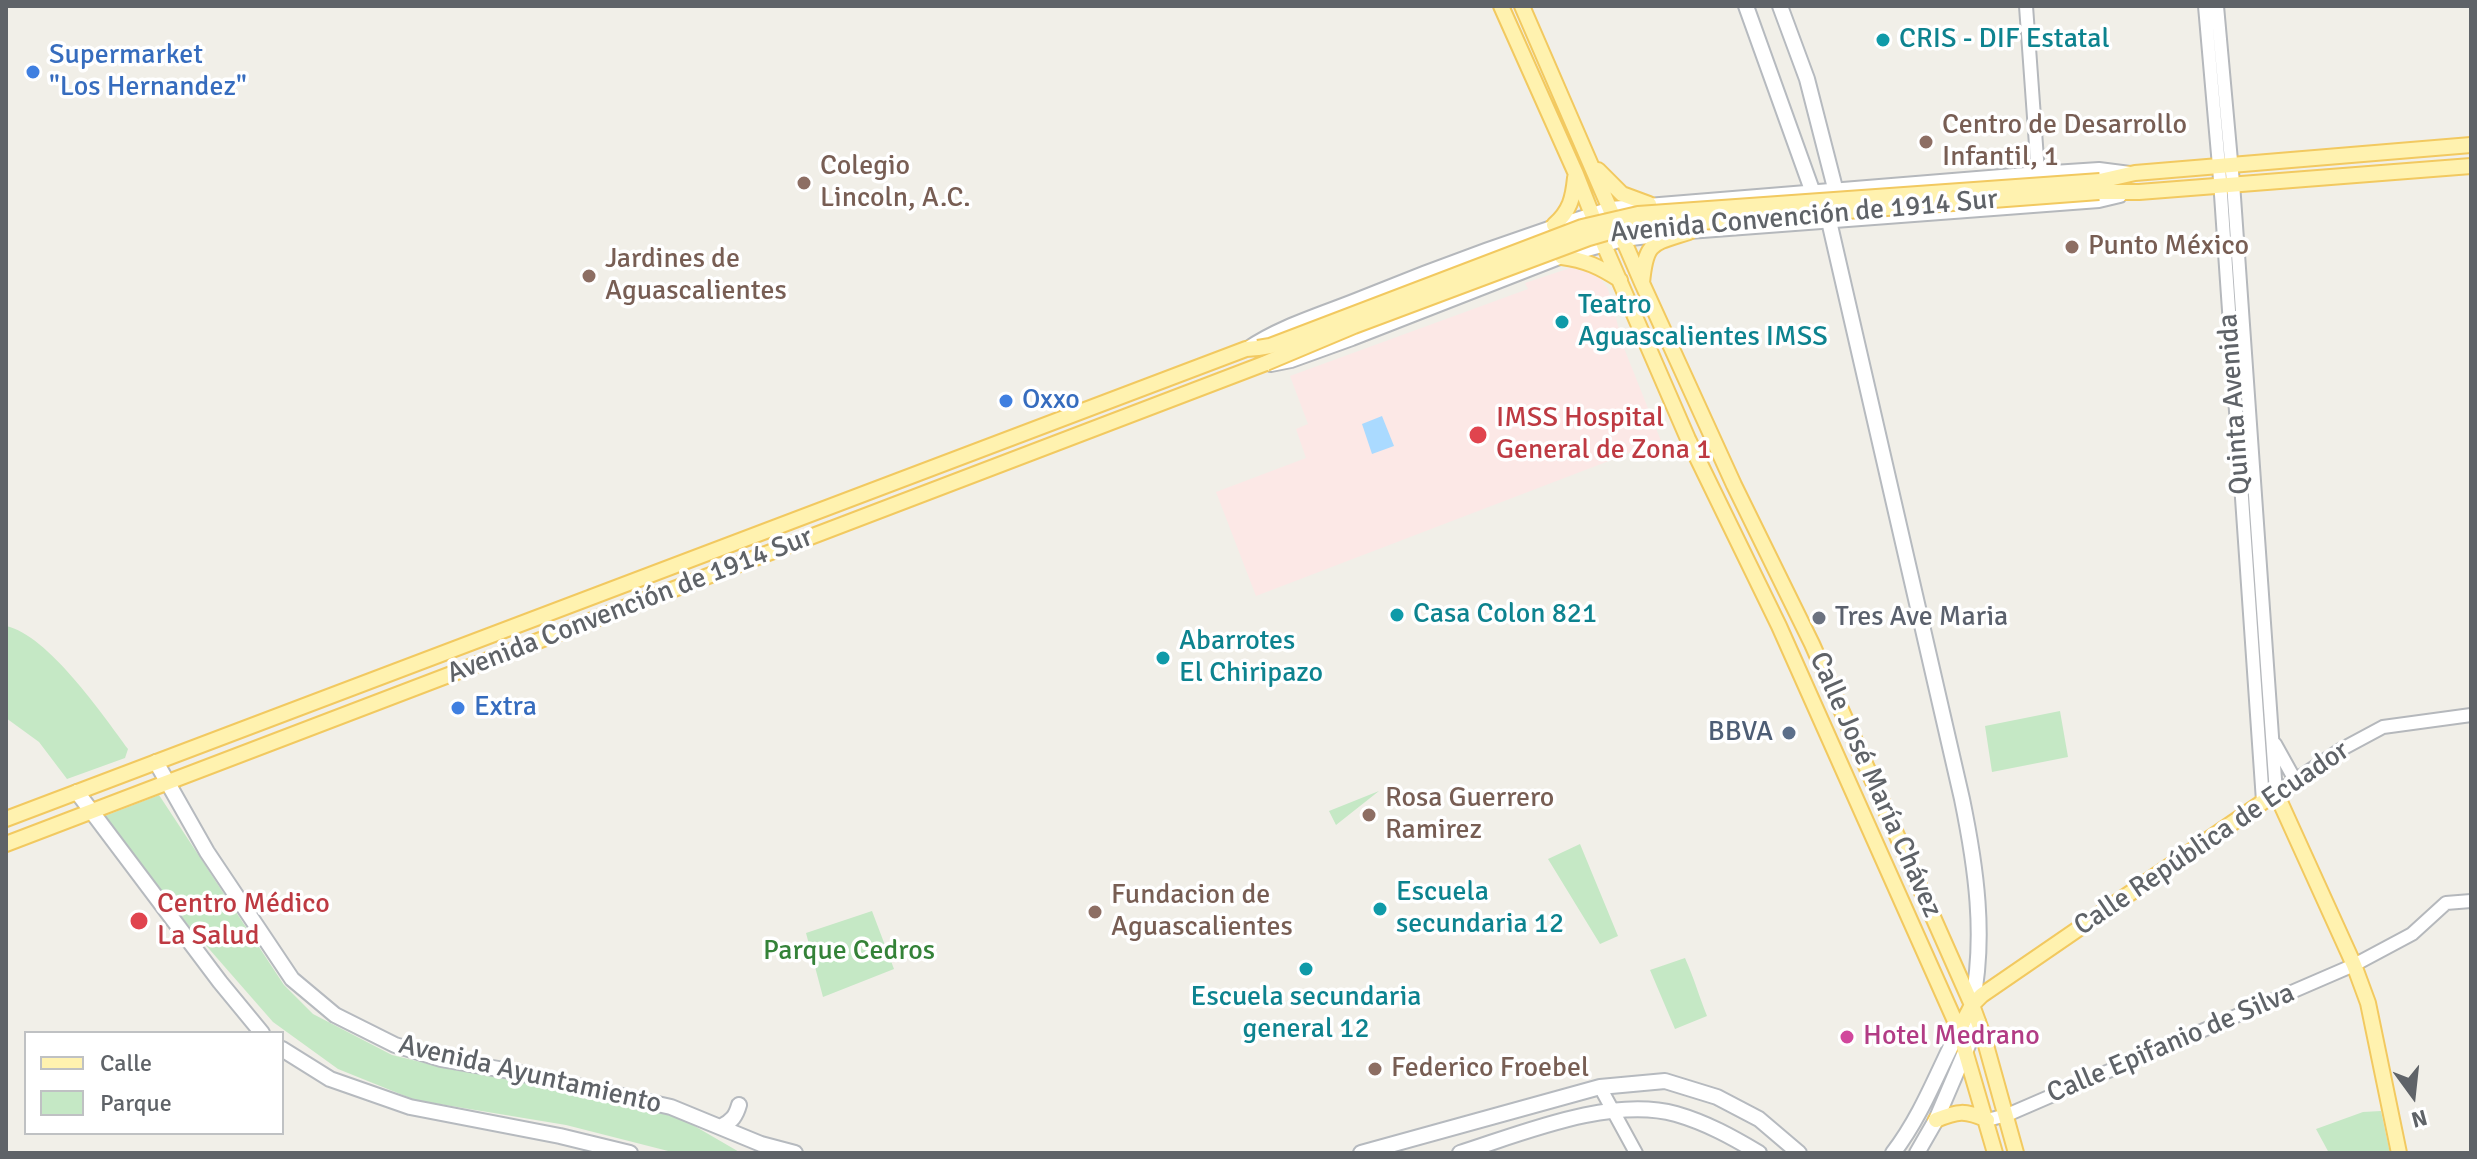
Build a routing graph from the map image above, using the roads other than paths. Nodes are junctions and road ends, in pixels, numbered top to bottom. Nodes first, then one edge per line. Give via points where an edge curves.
1 (1501, 6) edge
2 (1522, 6) edge
3 (1746, 6) edge
4 (1780, 6) edge
5 (2026, 6) edge
6 (2205, 6) edge
7 (2217, 6) edge
8 (2471, 145) edge
9 (1591, 163) junction
10 (2225, 166) junction
11 (2471, 166) edge
12 (2038, 173) junction
13 (2135, 173) junction
14 (1576, 174) junction
15 (2226, 184) junction
16 (2100, 186) junction
17 (1835, 188) junction
18 (1812, 190) junction
19 (2139, 192) junction
20 (1649, 204) junction
21 (1611, 208) junction
22 (1591, 214) junction
23 (1829, 221) junction
24 (1554, 225) junction
25 (1689, 232) junction
26 (1623, 240) junction
27 (1604, 245) junction
28 (1562, 257) junction
29 (1620, 280) junction
30 (1642, 283) junction
31 (1252, 349) junction
32 (1260, 366) junction
33 (1688, 439) junction
34 (1734, 485) junction
35 (2471, 715) edge
36 (2272, 739) junction
37 (156, 762) junction
38 (2295, 780) junction
39 (167, 782) junction
40 (77, 792) junction
41 (2269, 797) junction
42 (91, 812) junction
43 (6, 819) edge
44 (6, 844) edge
45 (2471, 901) edge
46 (2354, 965) junction
47 (1972, 1005) junction
48 (1978, 1022) junction
49 (1959, 1030) junction
50 (260, 1031) edge
51 (284, 1050) edge
52 (1966, 1050) junction
53 (1600, 1087) junction
54 (739, 1105) dead end
55 (1613, 1111) junction
56 (2007, 1115) junction
57 (1936, 1120) junction
58 (1987, 1120) junction
59 (722, 1126) junction
60 (763, 1148) edge
61 (1919, 1151) edge
62 (630, 1153) edge
63 (795, 1153) edge
64 (1361, 1153) edge
65 (1460, 1153) edge
66 (1636, 1153) edge
67 (1759, 1153) edge
68 (1799, 1153) edge
69 (1893, 1153) edge
70 (1995, 1153) edge
71 (2016, 1153) edge
72 (2399, 1153) edge

1 - 14 main road, Calle José María Chávez
2 - 9 main road, Calle José María Chávez
3 - 18 main road
4 - 17 main road via 1807,79
5 - 12 street
6 - 10 street, Quinta Avenida
7 - 10 street, Quinta Avenida
8 - 10 main road, Avenida Convención de 1914 Sur
9 - 20 main road via 1622,194
9 - 21 main road, Calle José María Chávez
10 - 13 main road, Avenida Convención de 1914 Sur
10 - 15 street, Quinta Avenida
11 - 15 main road, Avenida Convención de 1914 Sur
12 - 13 street, Avenida Convención de 1914 Sur
12 - 17 street, Avenida Convención de 1914 Sur
13 - 16 main road, Avenida Convención de 1914 Sur
14 - 22 main road, Calle José María Chávez
14 - 24 main road via 1570,206
15 - 19 main road, Avenida Convención de 1914 Sur
15 - 36 street, Quinta Avenida
15 - 41 street, Quinta Avenida
16 - 19 main road, Avenida Convención de 1914 Sur
16 - 31 main road, Avenida Convención de 1914 Sur, bridge via 1638,214 1582,227
16 - 32 main road, Avenida Convención de 1914 Sur, bridge via 1613,231
17 - 18 street, Avenida Convención de 1914 Sur
17 - 23 main road
18 - 20 street, Avenida Convención de 1914 Sur
18 - 23 main road
19 - 23 street, Avenida Convención de 1914 Sur via 2099,201
20 - 21 street, Avenida Convención de 1914 Sur
21 - 22 street, Avenida Convención de 1914 Sur
21 - 26 main road, Calle José María Chávez
22 - 24 street, Avenida Convención de 1914 Sur
22 - 27 main road, Calle José María Chávez
23 - 25 street, Avenida Convención de 1914 Sur
23 - 47 main road via 1975,860 1979,972
24 - 31 street, Avenida Convención de 1914 Sur via 1295,324 1266,336
25 - 26 street, Avenida Convención de 1914 Sur
25 - 30 main road via 1655,243 1647,252
26 - 27 street, Avenida Convención de 1914 Sur
26 - 30 main road, Calle José María Chávez
27 - 28 street, Avenida Convención de 1914 Sur
27 - 29 main road, Calle José María Chávez
28 - 29 main road via 1596,265
28 - 32 street, Avenida Convención de 1914 Sur via 1291,361
29 - 33 main road, Calle José María Chávez
30 - 34 main road, Calle José María Chávez
31 - 37 main road, Avenida Convención de 1914 Sur
32 - 39 main road, Avenida Convención de 1914 Sur
33 - 34 main road via 1705,441
33 - 49 main road, Calle José María Chávez via 1779,626
34 - 47 main road, Calle José María Chávez via 1812,644
35 - 38 street, Calle República de Ecuador via 2383,727
36 - 38 street
36 - 41 street, Quinta Avenida
37 - 39 main road, Avenida Ayuntamiento
37 - 40 main road, Avenida Convención de 1914 Sur
38 - 41 street, Calle República de Ecuador
39 - 42 main road, Avenida Convención de 1914 Sur
39 - 59 main road, Avenida Ayuntamiento via 292,979 335,1015 395,1045 441,1059 671,1107
40 - 42 main road
40 - 43 main road, Avenida Convención de 1914 Sur
41 - 46 main road
41 - 47 main road, Calle República de Ecuador
42 - 44 main road, Avenida Convención de 1914 Sur
42 - 50 main road
45 - 46 street, Calle Epifanio de Silva via 2446,903 2412,934
46 - 56 street, Calle Epifanio de Silva
46 - 72 main road via 2368,1003
47 - 48 main road, Calle José María Chávez
47 - 49 main road
48 - 52 main road
48 - 56 main road, Calle José María Chávez
49 - 52 main road, Calle José María Chávez
49 - 69 main road via 1925,1105
51 - 62 main road, Avenida Ayuntamiento via 330,1079 410,1107
52 - 57 main road
52 - 58 main road, Calle José María Chávez
53 - 55 street
53 - 64 main road
53 - 68 main road via 1665,1081 1717,1097 1759,1119
54 - 59 main road
55 - 65 main road via 1568,1119
55 - 66 street
55 - 67 main road via 1673,1113 1715,1127
56 - 58 street, Calle Epifanio de Silva
56 - 71 main road, Calle José María Chávez
57 - 58 main road via 1954,1112 1971,1112
57 - 61 main road
58 - 70 main road, Calle José María Chávez
59 - 60 main road, Avenida Ayuntamiento
60 - 63 main road, Avenida Ayuntamiento

